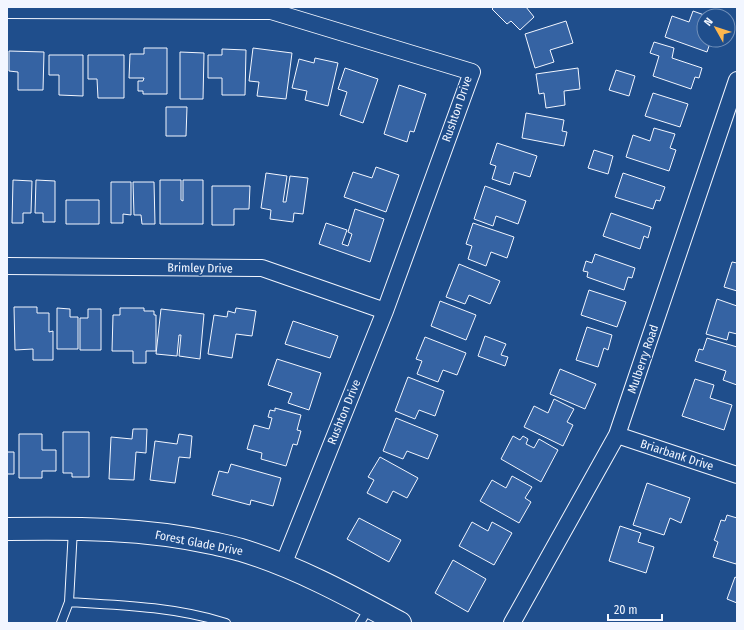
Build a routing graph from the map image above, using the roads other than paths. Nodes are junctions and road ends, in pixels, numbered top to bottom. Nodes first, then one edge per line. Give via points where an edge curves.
1 (7, 10) edge
2 (737, 80) edge
3 (7, 266) edge
4 (386, 311) junction
5 (617, 436) junction
6 (737, 475) edge
7 (73, 528) junction
8 (7, 529) edge
9 (283, 565) junction
10 (69, 602) junction
11 (365, 615) edge
12 (61, 623) edge
13 (226, 623) edge
14 (400, 623) edge
15 (512, 623) edge

1 - 4 street, Rushton Drive via 270,11 472,72
2 - 5 street, Mulberry Road
3 - 4 street, Brimley Drive via 262,268
4 - 9 street, Rushton Drive
5 - 6 street, Briarbank Drive
5 - 15 street, Mulberry Road
7 - 8 street, Forest Glade Drive
7 - 9 street, Forest Glade Drive via 136,531 194,539 240,549
7 - 10 lane
9 - 11 street, Forest Glade Drive via 325,583
10 - 12 lane
10 - 13 lane via 132,606 207,617
11 - 14 street, Forest Glade Drive

